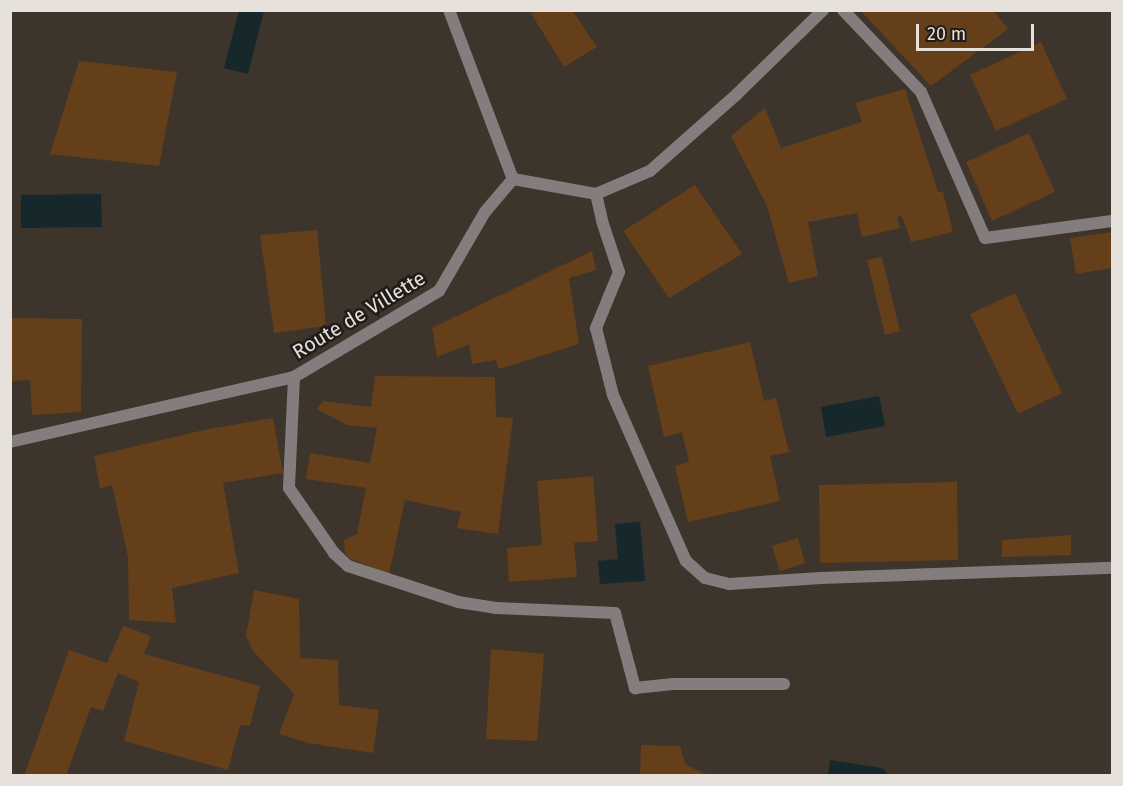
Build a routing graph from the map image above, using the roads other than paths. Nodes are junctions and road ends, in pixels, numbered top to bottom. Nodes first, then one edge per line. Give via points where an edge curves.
1 (449, 10) edge
2 (823, 10) edge
3 (843, 10) edge
4 (513, 179) junction
5 (596, 194) junction
6 (1113, 221) edge
7 (294, 377) junction
8 (10, 442) edge
9 (1113, 568) edge
10 (784, 684) dead end

1 - 4 street
2 - 5 street via 650,171
3 - 6 street via 921,92 985,238
4 - 5 street
4 - 7 street, Route de Villette via 485,212 439,291
5 - 9 street via 619,272 596,328 613,395 686,561 705,578 729,584
7 - 8 street, Route de Villette
7 - 10 street via 289,488 348,567 458,602 496,608 615,613 635,688

